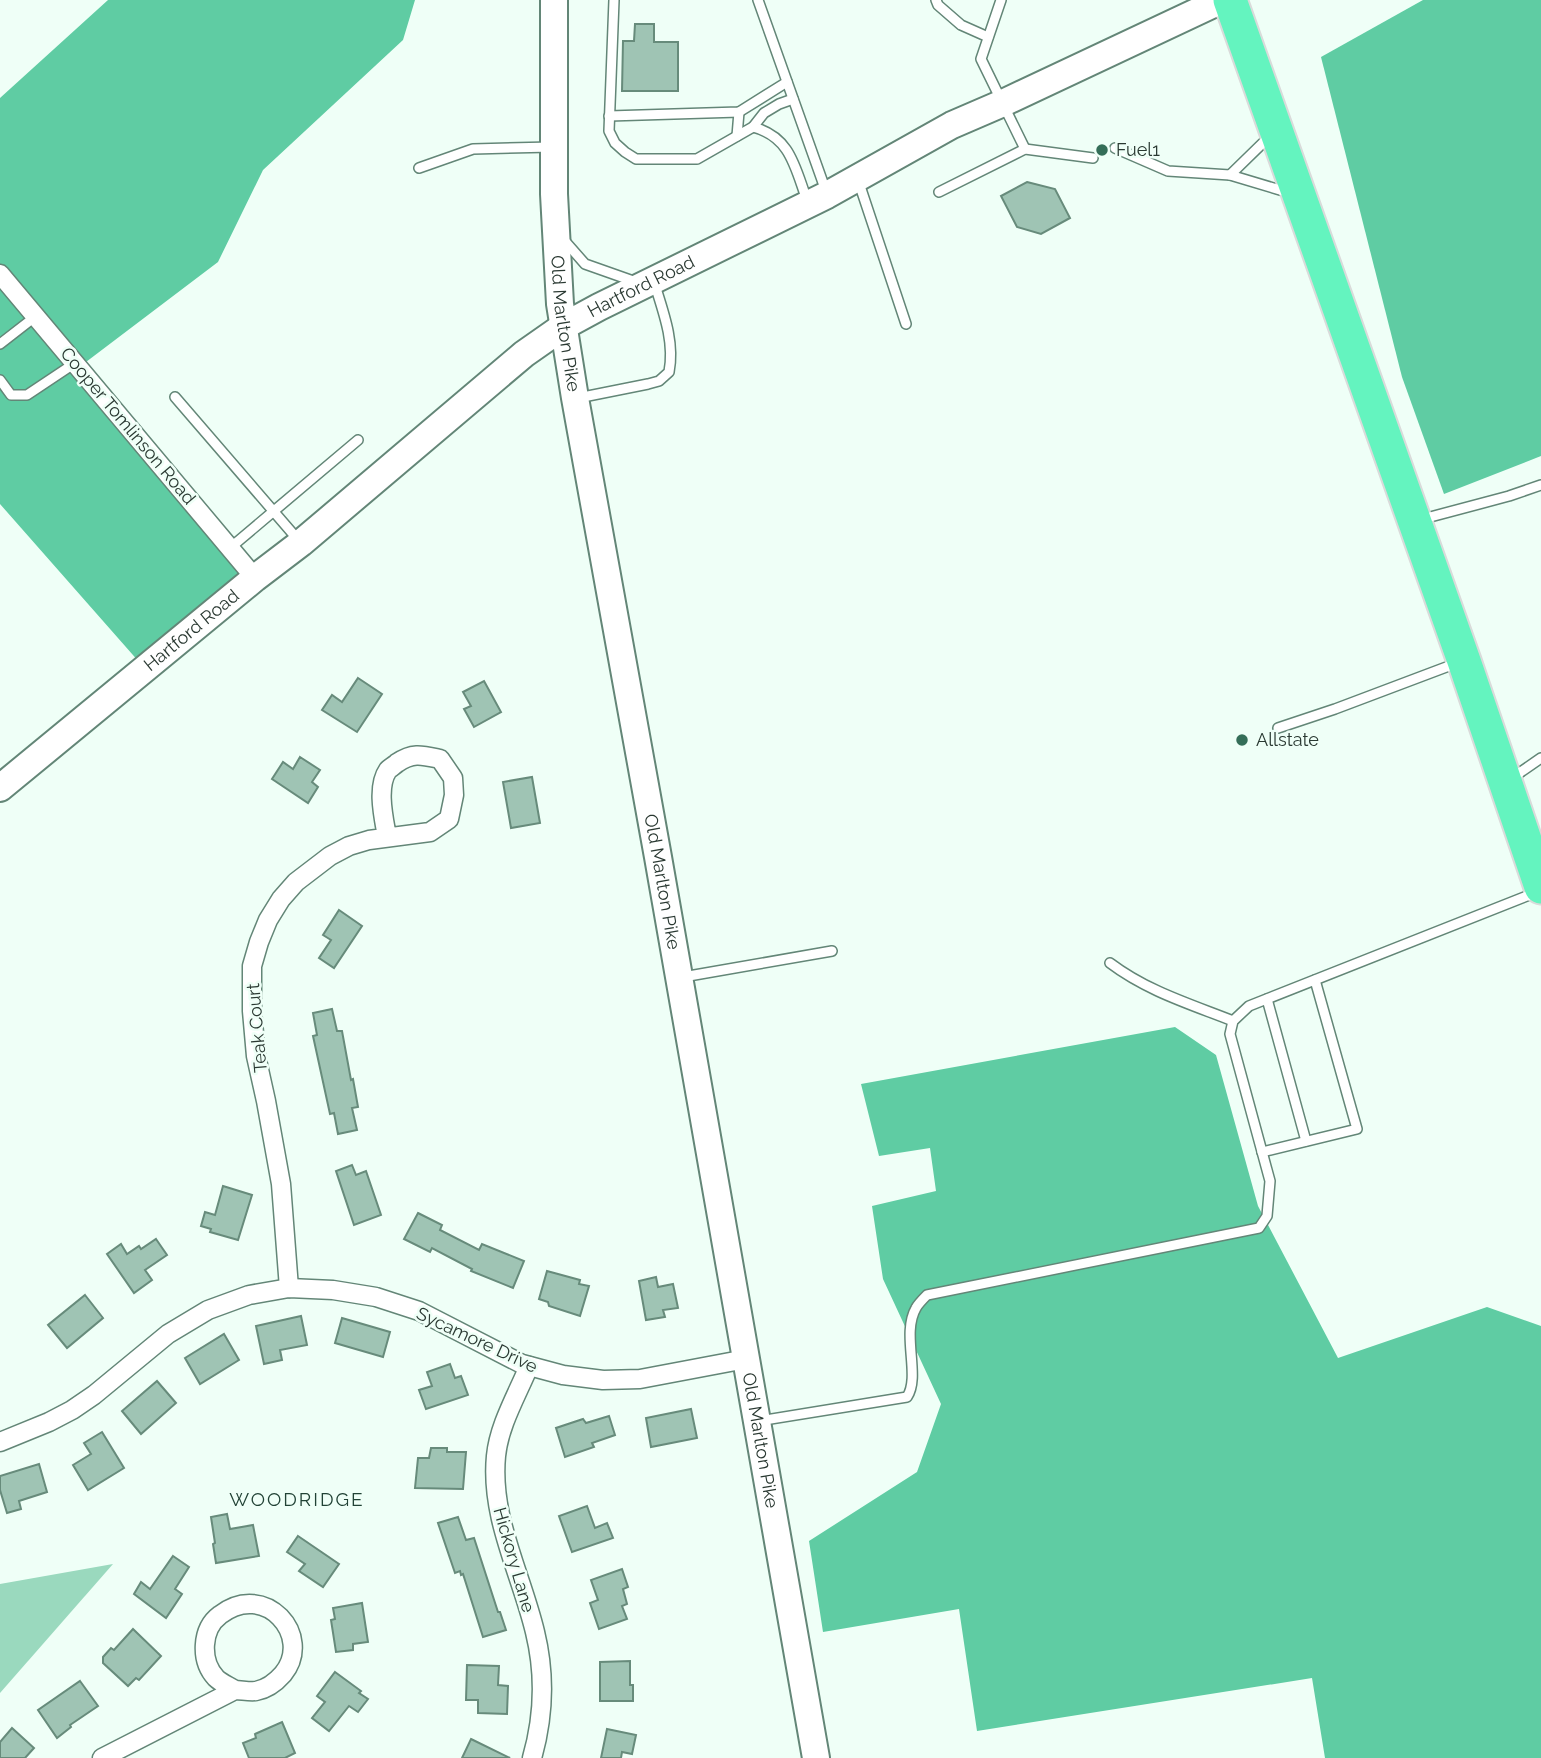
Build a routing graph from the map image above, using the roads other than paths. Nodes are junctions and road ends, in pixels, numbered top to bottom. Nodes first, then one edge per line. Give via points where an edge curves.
1 (554, 0) edge
2 (614, 0) edge
3 (758, 0) edge
4 (936, 0) edge
5 (1001, 0) edge
6 (1222, 0) edge
7 (1230, 0) edge
8 (988, 37) junction
9 (787, 82) junction
10 (793, 99) junction
11 (1003, 103) junction
12 (739, 112) junction
13 (609, 116) junction
14 (753, 127) junction
15 (1276, 130) junction
16 (737, 136) junction
17 (554, 147) junction
18 (1115, 148) dead end
19 (1025, 149) junction
20 (1093, 158) dead end
21 (419, 168) dead end
22 (1230, 175) junction
23 (857, 178) junction
24 (939, 192) dead end
25 (1299, 196) junction
26 (818, 200) junction
27 (555, 230) junction
28 (0, 274) edge
29 (649, 282) junction
30 (36, 316) junction
31 (906, 324) dead end
32 (564, 326) junction
33 (0, 344) edge
34 (75, 363) junction
35 (0, 380) edge
36 (175, 397) dead end
37 (575, 398) junction
38 (358, 440) dead end
39 (1541, 485) edge
40 (274, 511) junction
41 (1414, 522) junction
42 (301, 543) junction
43 (229, 548) junction
44 (255, 578) junction
45 (1464, 661) junction
46 (1278, 728) dead end
47 (1541, 758) edge
48 (1505, 783) junction
49 (0, 788) edge
50 (387, 836) junction
51 (1541, 889) edge
52 (832, 951) dead end
53 (1110, 963) dead end
54 (678, 978) junction
55 (1315, 980) junction
56 (1266, 999) junction
57 (1233, 1020) junction
58 (1306, 1142) junction
59 (1262, 1152) junction
60 (289, 1288) junction
61 (746, 1359) junction
62 (529, 1366) junction
63 (757, 1421) junction
64 (0, 1442) edge
65 (235, 1690) junction
66 (102, 1758) edge
67 (533, 1758) edge
68 (816, 1758) edge

1 - 17 street, Old Marlton Pike
2 - 13 lane
3 - 9 lane
4 - 8 lane via 961,24
5 - 8 lane
6 - 11 street, Hartford Road
7 - 15 highway
8 - 11 lane via 981,59
9 - 10 lane
9 - 12 lane
10 - 14 lane via 764,113
10 - 26 lane
11 - 19 lane
11 - 23 street, Hartford Road
12 - 13 lane
12 - 16 lane
13 - 16 lane via 615,143 636,159 697,159
14 - 16 lane
14 - 26 lane via 766,130 785,146
15 - 22 lane
15 - 25 highway
17 - 21 lane via 473,149
17 - 27 street, Old Marlton Pike
18 - 22 lane via 1168,171
19 - 20 lane
19 - 24 lane
22 - 25 lane
23 - 26 street, Hartford Road
23 - 31 lane
25 - 41 highway
26 - 29 street, Hartford Road
27 - 29 lane via 585,264
27 - 32 street, Old Marlton Pike
28 - 30 street, Cooper Tomlinson Road
29 - 32 street, Hartford Road
29 - 37 lane via 666,318 669,372 659,381
30 - 33 lane
30 - 34 street, Cooper Tomlinson Road
32 - 37 street, Old Marlton Pike
32 - 42 street, Hartford Road via 501,373
34 - 35 lane via 27,395 10,395
34 - 43 street, Cooper Tomlinson Road
36 - 40 lane
37 - 54 street, Old Marlton Pike
38 - 40 lane
39 - 41 lane
40 - 42 lane
40 - 43 lane
41 - 45 highway
42 - 44 street, Hartford Road
43 - 44 street, Cooper Tomlinson Road
44 - 49 street, Hartford Road
45 - 46 lane
45 - 48 highway
47 - 48 lane
48 - 51 highway
50 - 50 street, Teak Court via 430,832 449,818 453,778 440,760 407,757 388,770 382,808
50 - 60 street, Teak Court via 340,851 296,882 268,920 252,966 256,1056 281,1184
51 - 55 lane
52 - 54 lane
53 - 57 lane via 1168,996
54 - 61 street, Old Marlton Pike
55 - 56 lane
55 - 58 lane via 1357,1129
56 - 57 lane
56 - 58 lane
57 - 59 lane via 1230,1034
58 - 59 lane
59 - 63 lane via 1270,1181 1267,1216 1259,1228 927,1295 915,1309 909,1332 911,1391 907,1397
60 - 62 street, Sycamore Drive via 376,1297 419,1311
60 - 64 street, Sycamore Drive via 249,1295 208,1310 168,1334 72,1409
61 - 62 street, Sycamore Drive via 622,1380 563,1375
61 - 63 street, Old Marlton Pike
62 - 67 street, Hickory Lane via 502,1429 495,1480 510,1555 540,1653 542,1703
63 - 68 street, Old Marlton Pike
65 - 65 street via 256,1691 275,1683 289,1667 293,1646 287,1625 273,1610 252,1603 231,1606 214,1619 205,1638 206,1660 216,1678
65 - 66 street

